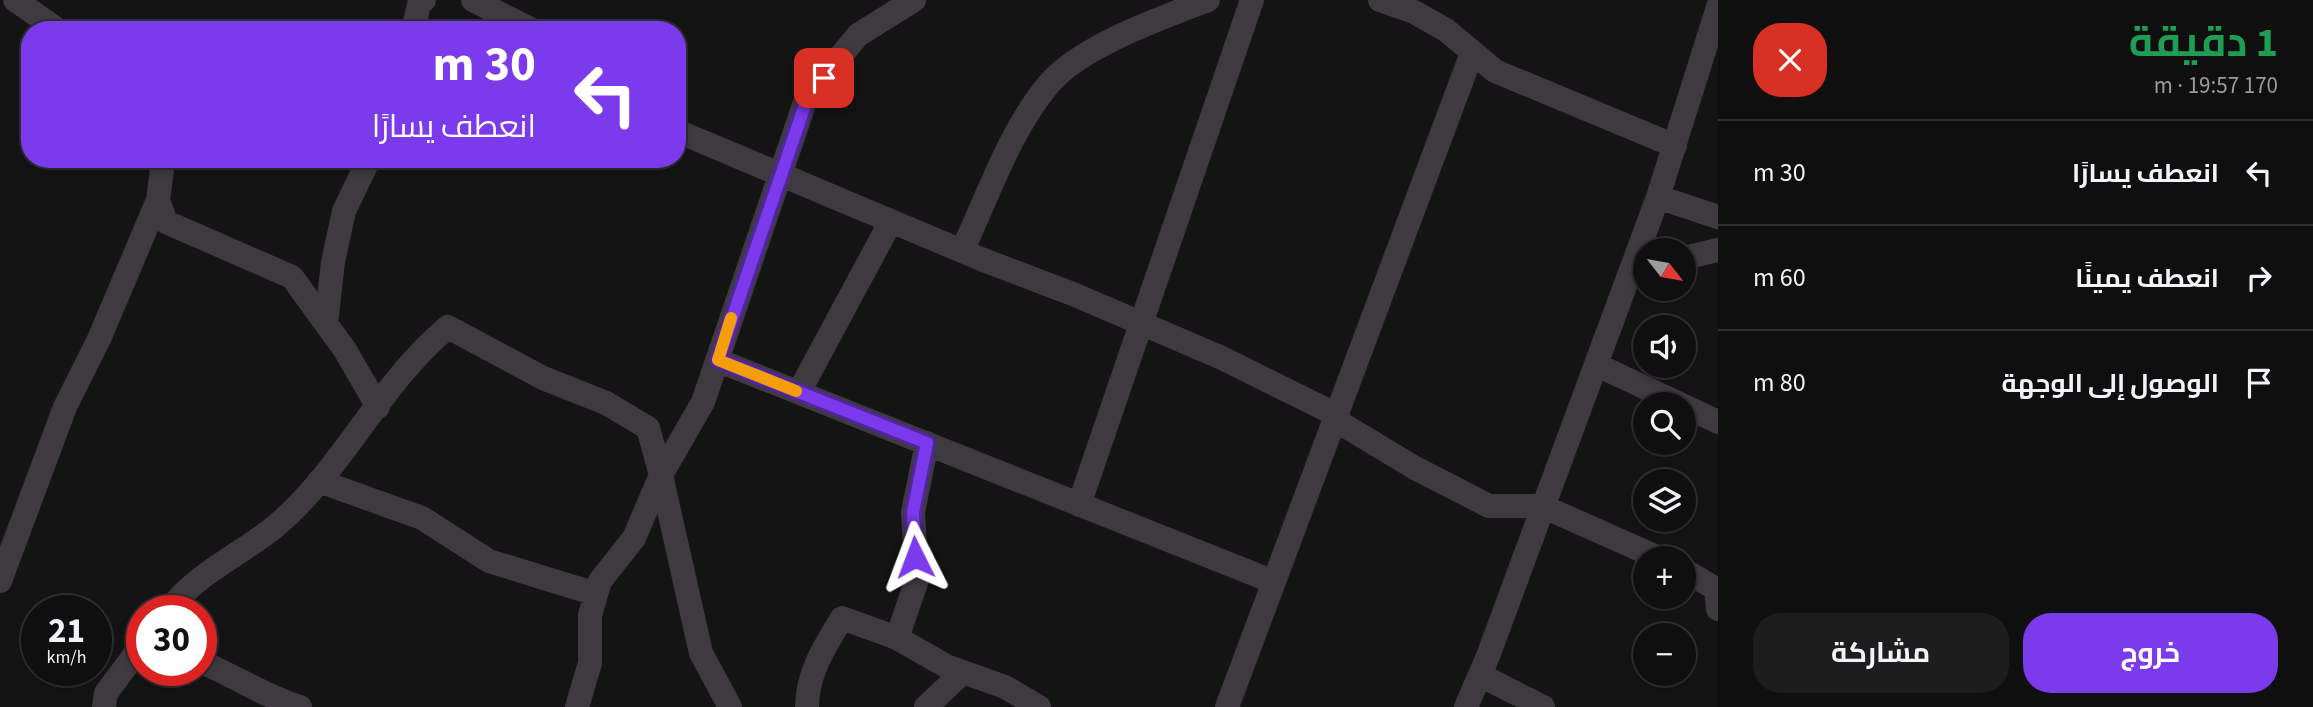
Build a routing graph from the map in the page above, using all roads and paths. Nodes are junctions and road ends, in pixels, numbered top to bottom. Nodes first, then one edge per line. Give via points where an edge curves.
1 (15, 0) edge
2 (424, 0) edge
3 (473, 0) edge
4 (914, 0) edge
5 (1208, 0) edge
6 (1252, 0) edge
7 (1380, 0) edge
8 (1718, 7) edge
9 (45, 21) edge
10 (415, 21) edge
11 (514, 21) edge
12 (1472, 53) junction
13 (686, 135) edge
14 (1675, 146) junction
15 (161, 168) edge
16 (365, 168) edge
17 (781, 174) junction
18 (1658, 197) junction
19 (158, 200) junction
20 (1718, 217) edge
21 (891, 221) junction
22 (1647, 238) edge
23 (1718, 250) edge
24 (962, 251) junction
25 (1696, 255) edge
26 (1633, 285) edge
27 (326, 324) junction
28 (1140, 325) junction
29 (718, 360) junction
30 (1597, 365) junction
31 (799, 392) junction
32 (1654, 392) edge
33 (378, 407) junction
34 (1696, 412) edge
35 (1337, 415) junction
36 (1718, 422) edge
37 (927, 443) junction
38 (661, 475) junction
39 (319, 481) junction
40 (1079, 505) junction
41 (1542, 506) junction
42 (1633, 546) edge
43 (1696, 577) edge
44 (0, 581) edge
45 (1274, 582) junction
46 (596, 594) junction
47 (180, 595) edge
48 (1718, 609) edge
49 (897, 638) junction
50 (126, 666) edge
51 (217, 669) edge
52 (962, 673) junction
53 (1480, 675) junction
54 (104, 707) edge
55 (300, 707) edge
56 (577, 707) edge
57 (730, 707) edge
58 (807, 707) edge
59 (926, 707) edge
60 (1039, 707) edge
61 (1227, 707) edge
62 (1466, 707) edge
63 (1543, 707) edge

1 - 9 street
2 - 10 street
3 - 11 street
4 - 17 street via 858,35 807,99
5 - 24 street via 1126,33 1077,60 1049,83 1013,141
6 - 28 street
7 - 12 street via 1415,12
8 - 14 street
12 - 14 street via 1495,71
12 - 35 street
13 - 17 street
14 - 18 street
15 - 19 street
16 - 27 street via 344,211
17 - 21 street
17 - 29 street
18 - 20 street
18 - 22 street
19 - 27 street via 166,222 292,277
19 - 44 street via 65,407
21 - 24 street
21 - 31 street
23 - 25 street
24 - 28 street
26 - 30 street
27 - 33 street
28 - 35 street
28 - 40 street
29 - 31 street
29 - 38 street via 704,402
30 - 32 street
30 - 41 street
31 - 37 street
33 - 38 street via 431,341 448,327 543,378 606,402 648,428
33 - 39 street
34 - 36 street
35 - 41 street via 1342,424 1415,468 1489,506
35 - 45 street
37 - 40 street
37 - 49 street via 913,512 917,580
38 - 46 street via 634,538 600,581
38 - 57 street via 701,653
39 - 46 street via 422,518 489,561
39 - 47 street via 276,525
40 - 45 street
41 - 42 street
41 - 53 street
43 - 48 street via 1716,589
45 - 61 street
46 - 56 street via 590,615 590,663
49 - 52 street
49 - 58 street via 842,618 822,650 807,688
50 - 54 street via 106,693
51 - 55 street
52 - 59 street
52 - 60 street via 1005,687
53 - 62 street
53 - 63 street

